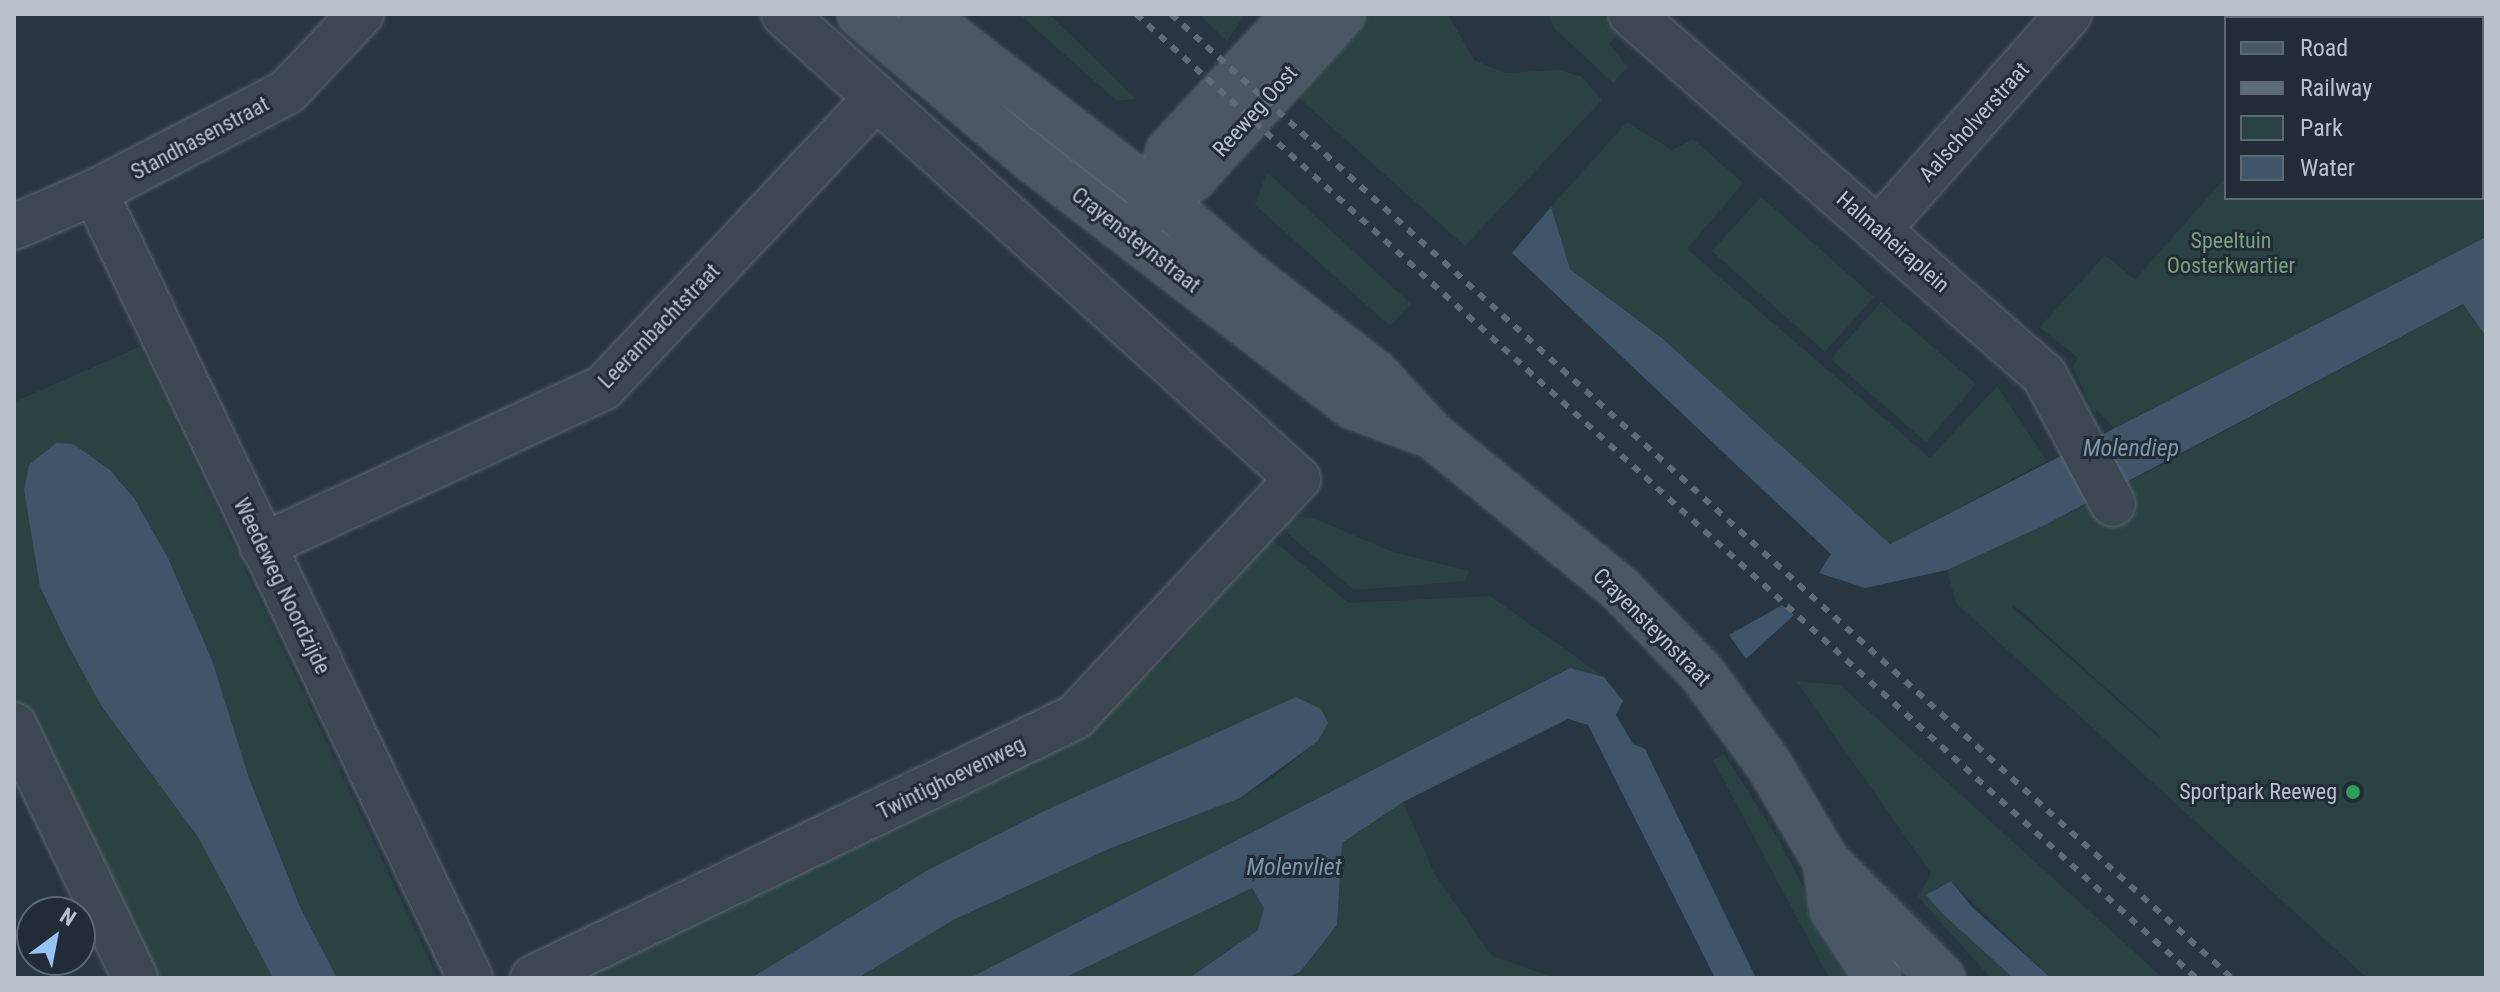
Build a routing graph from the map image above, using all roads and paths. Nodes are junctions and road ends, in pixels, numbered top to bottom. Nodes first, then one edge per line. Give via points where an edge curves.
1 (361, 14) edge
2 (784, 14) edge
3 (860, 14) edge
4 (921, 14) edge
5 (1296, 14) edge
6 (1342, 14) edge
7 (1631, 14) edge
8 (2069, 14) edge
9 (876, 98) junction
10 (95, 192) junction
11 (1158, 197) junction
12 (14, 227) edge
13 (1878, 230) junction
14 (1131, 235) junction
15 (1432, 435) junction
16 (2113, 504) dead end
17 (262, 546) junction
18 (14, 725) edge
19 (1826, 861) junction
20 (135, 978) edge
21 (470, 978) edge
22 (533, 978) edge
23 (1878, 978) edge
24 (1942, 978) edge

1 - 10 street, Standhasenstraat via 287,92
2 - 9 street
3 - 14 main road, Crayensteynstraat
4 - 11 main road, Crayensteynstraat
5 - 11 main road, Reeweg Oost via 1169,151
6 - 11 main road, Reeweg Oost via 1193,178
7 - 13 street, Halmaheiraplein
8 - 13 street, Aalscholverstraat
9 - 17 street, Leerambachtstraat via 604,387
9 - 22 street, Twintighoevenweg via 1298,479 1075,717
10 - 12 street, Standhasenstraat
10 - 17 street, Weedeweg Noordzijde
11 - 14 main road, Reeweg Oost
11 - 15 main road, Crayensteynstraat via 1245,273 1375,373
13 - 16 street, Halmaheiraplein via 2044,375
14 - 15 main road, Crayensteynstraat via 1353,406
15 - 19 main road, Crayensteynstraat via 1620,589 1701,672 1769,765
17 - 21 street, Weedeweg Noordzijde
18 - 20 street
19 - 23 main road, Crayensteynstraat via 1833,909
19 - 24 main road, Crayensteynstraat

